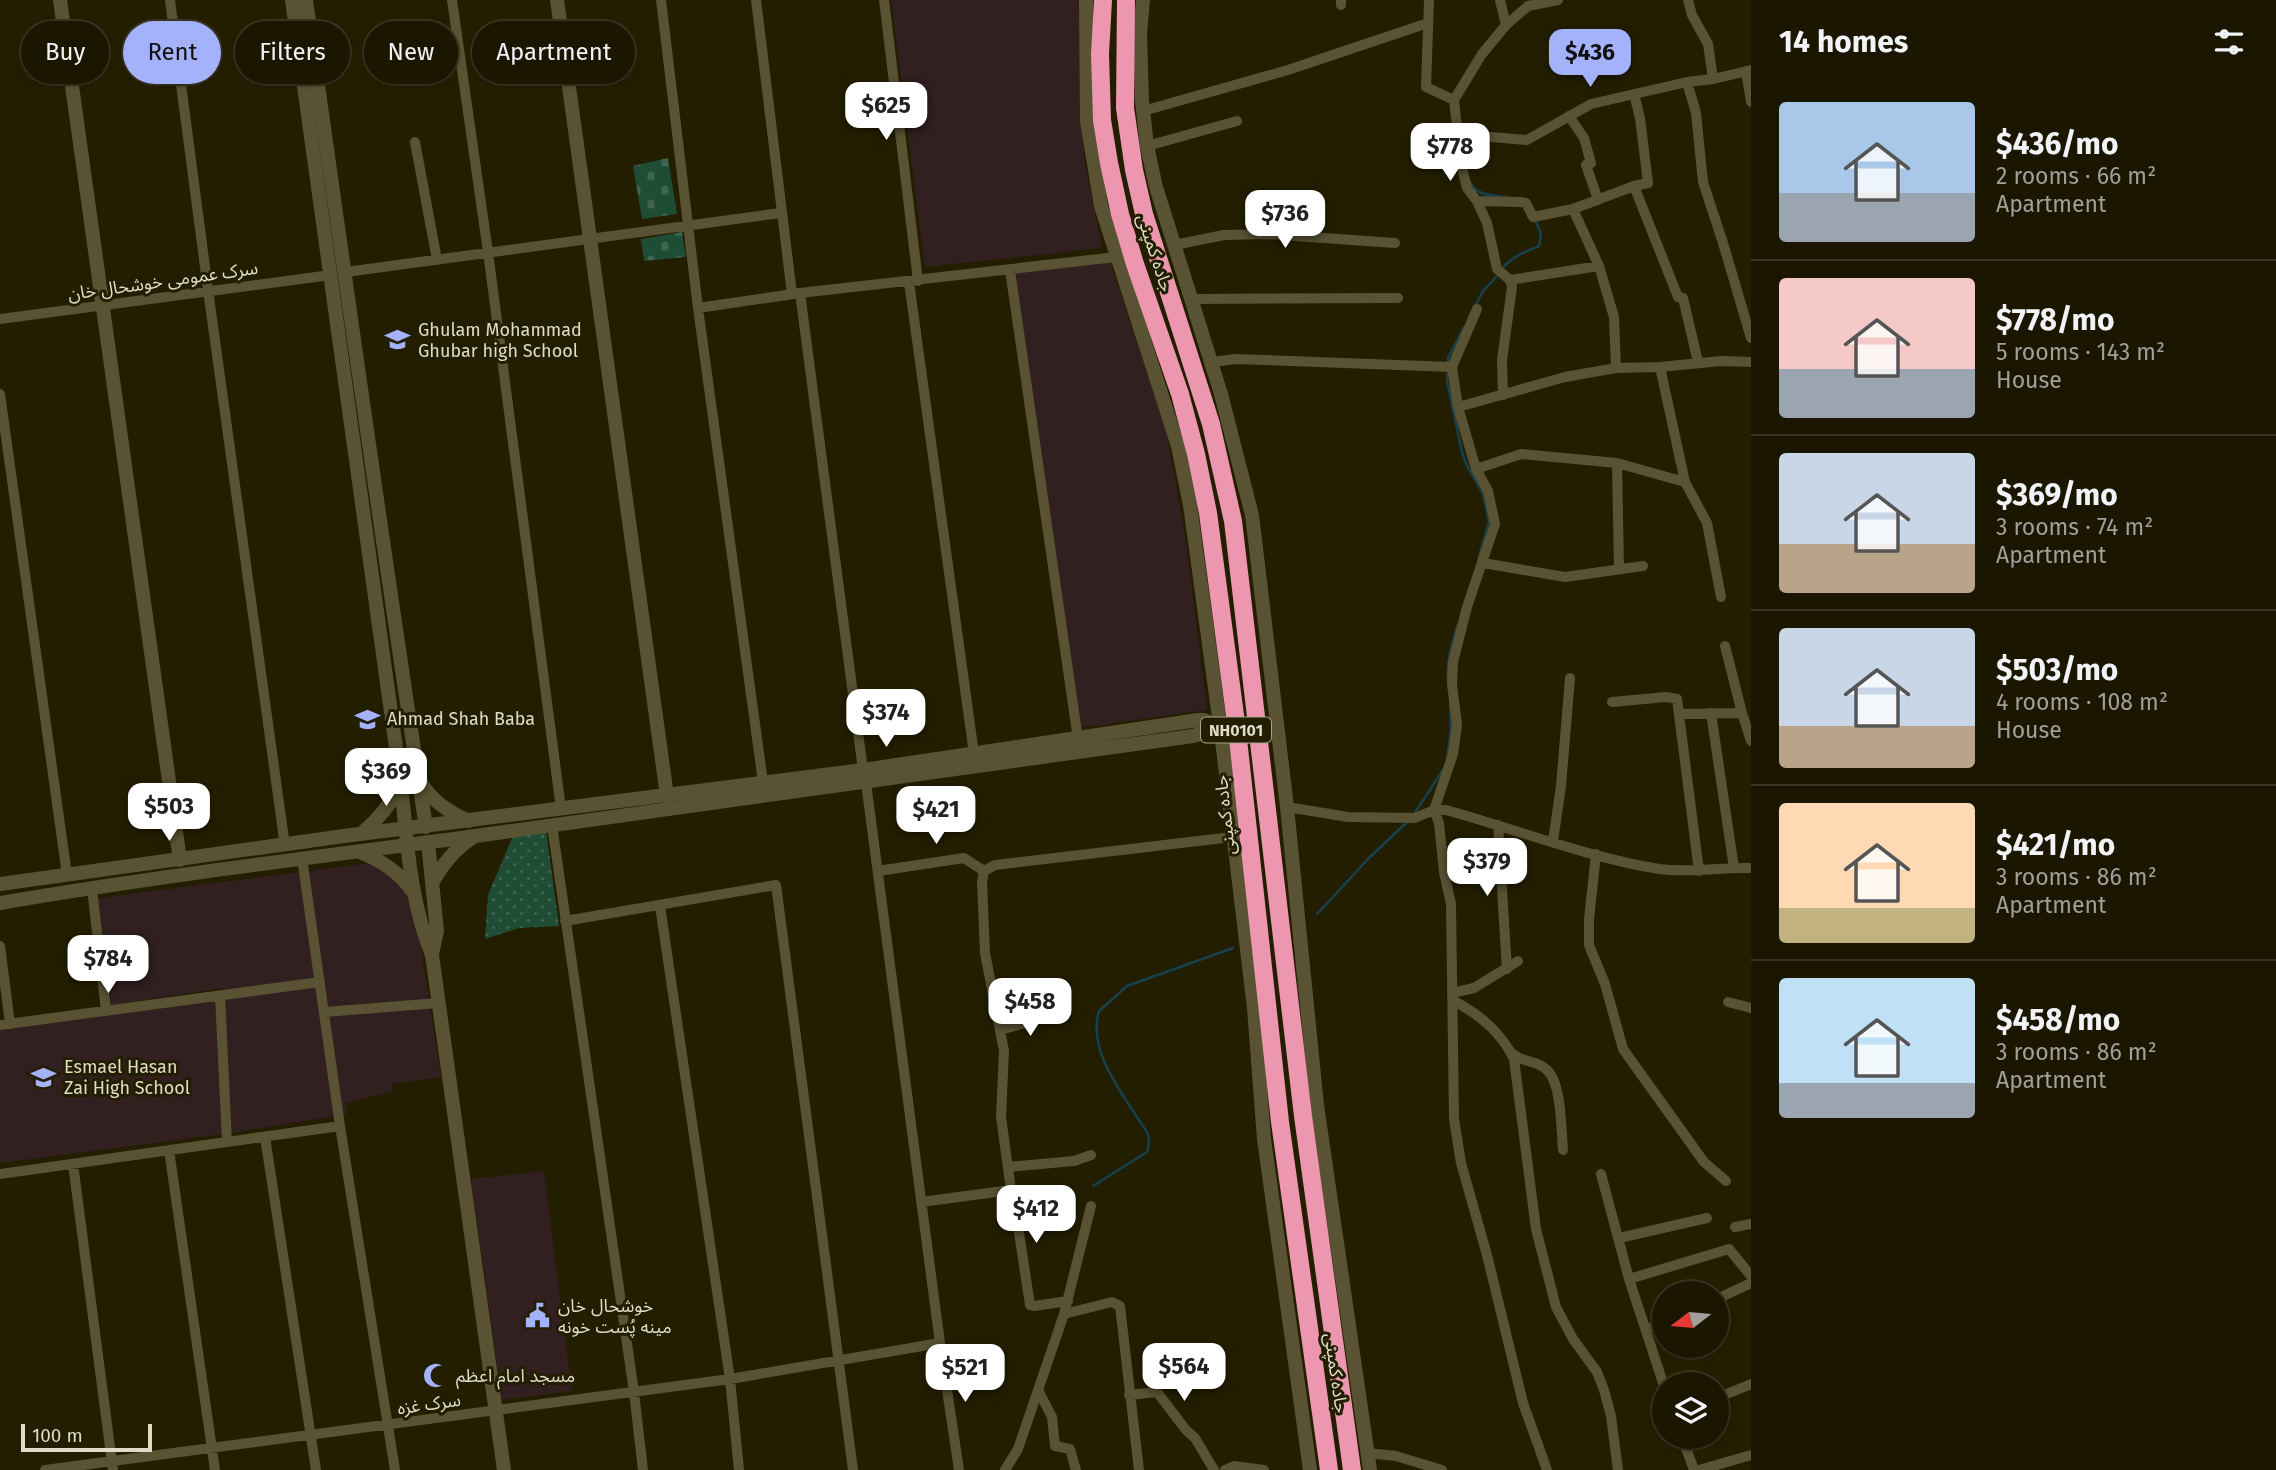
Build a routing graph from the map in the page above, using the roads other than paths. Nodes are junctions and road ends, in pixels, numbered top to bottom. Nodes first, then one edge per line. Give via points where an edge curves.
1 (60, 0) edge
2 (170, 0) edge
3 (292, 0) edge
4 (306, 0) edge
5 (452, 0) edge
6 (558, 0) edge
7 (661, 0) edge
8 (755, 0) edge
9 (884, 0) edge
10 (1126, 0) edge
11 (1143, 0) edge
12 (1429, 0) edge
13 (1500, 0) edge
14 (1558, 0) edge
15 (1688, 0) edge
16 (1094, 3) edge
17 (1428, 23) junction
18 (1506, 25) junction
19 (1749, 71) edge
20 (1713, 79) junction
21 (1687, 82) junction
22 (1634, 94) junction
23 (1454, 100) junction
24 (1751, 102) edge
25 (1143, 111) junction
26 (1569, 116) junction
27 (1095, 121) junction
28 (1237, 121) dead end
29 (1458, 134) junction
30 (415, 142) dead end
31 (1147, 146) junction
32 (323, 171) junction
33 (1634, 186) junction
34 (1598, 200) junction
35 (1477, 201) junction
36 (1573, 209) junction
37 (780, 213) junction
38 (688, 225) junction
39 (589, 240) junction
40 (1395, 243) dead end
41 (1174, 245) junction
42 (488, 252) junction
43 (1116, 257) junction
44 (437, 260) junction
45 (1599, 266) junction
46 (1010, 270) junction
47 (346, 272) junction
48 (331, 275) junction
49 (1510, 279) junction
50 (914, 282) junction
51 (208, 290) junction
52 (796, 294) junction
53 (1398, 298) dead end
54 (1191, 299) junction
55 (102, 305) junction
56 (698, 307) junction
57 (1477, 309) dead end
58 (0, 318) edge
59 (1751, 338) edge
60 (349, 359) junction
61 (1211, 362) junction
62 (1698, 362) junction
63 (1751, 362) edge
64 (1660, 367) junction
65 (1452, 368) junction
66 (1616, 368) junction
67 (0, 394) edge
68 (1503, 395) junction
69 (1458, 407) junction
70 (1617, 463) junction
71 (1476, 469) junction
72 (1685, 482) junction
73 (1483, 563) junction
74 (1643, 566) dead end
75 (1619, 569) junction
76 (1721, 597) dead end
77 (1725, 646) dead end
78 (1570, 678) dead end
79 (1612, 702) dead end
80 (1679, 713) junction
81 (1711, 713) junction
82 (1742, 713) junction
83 (1276, 715) junction
84 (1256, 718) junction
85 (1223, 724) junction
86 (1078, 739) junction
87 (1751, 741) edge
88 (974, 754) junction
89 (946, 765) junction
90 (865, 776) junction
91 (418, 779) junction
92 (763, 782) junction
93 (401, 784) junction
94 (790, 786) junction
95 (667, 796) junction
96 (1287, 807) junction
97 (561, 809) junction
98 (1434, 810) junction
99 (469, 821) junction
100 (552, 825) junction
101 (1498, 825) junction
102 (361, 834) junction
103 (427, 834) junction
104 (477, 835) junction
105 (407, 837) junction
106 (1233, 837) junction
107 (1553, 841) junction
108 (285, 846) junction
109 (355, 851) junction
110 (1596, 854) junction
111 (302, 858) junction
112 (180, 860) junction
113 (1734, 868) junction
114 (1751, 868) edge
115 (877, 871) junction
116 (984, 871) junction
117 (1699, 871) junction
118 (67, 875) junction
119 (30, 881) junction
120 (432, 883) junction
121 (0, 884) edge
122 (92, 888) junction
123 (415, 896) junction
124 (33, 897) junction
125 (0, 903) edge
126 (660, 906) junction
127 (565, 922) junction
128 (0, 946) edge
129 (432, 956) junction
130 (1518, 961) dead end
131 (1507, 969) junction
132 (320, 982) junction
133 (220, 996) junction
134 (1453, 997) junction
135 (1728, 1002) dead end
136 (439, 1003) junction
137 (1751, 1008) edge
138 (106, 1011) junction
139 (324, 1012) junction
140 (1051, 1013) dead end
141 (5, 1024) edge
142 (1000, 1030) junction
143 (1511, 1052) junction
144 (340, 1126) junction
145 (265, 1137) junction
146 (228, 1142) junction
147 (169, 1150) junction
148 (1563, 1150) dead end
149 (1091, 1155) dead end
150 (73, 1164) junction
151 (1008, 1167) junction
152 (0, 1174) edge
153 (1601, 1174) dead end
154 (1726, 1181) dead end
155 (1010, 1189) junction
156 (921, 1202) junction
157 (1091, 1206) dead end
158 (1707, 1218) dead end
159 (1751, 1224) edge
160 (1735, 1227) dead end
161 (1619, 1238) junction
162 (1751, 1276) edge
163 (1629, 1279) junction
164 (1751, 1283) edge
165 (1729, 1293) edge
166 (1068, 1300) junction
167 (1064, 1314) junction
168 (1652, 1328) edge
169 (1646, 1330) junction
170 (940, 1343) junction
171 (839, 1360) junction
172 (1660, 1372) edge
173 (730, 1379) junction
174 (1751, 1384) edge
175 (1038, 1390) junction
176 (634, 1392) junction
177 (1729, 1393) edge
178 (1129, 1395) junction
179 (496, 1410) junction
180 (389, 1426) junction
181 (311, 1434) junction
182 (212, 1447) junction
183 (1687, 1449) edge
184 (1367, 1453) junction
185 (1751, 1455) edge
186 (112, 1466) edge
187 (45, 1470) edge
188 (215, 1470) edge
189 (316, 1470) edge
190 (395, 1470) edge
191 (504, 1470) edge
192 (643, 1470) edge
193 (739, 1470) edge
194 (853, 1470) edge
195 (959, 1470) edge
196 (1005, 1470) edge
197 (1076, 1470) edge
198 (1139, 1470) edge
199 (1214, 1470) edge
200 (1225, 1470) edge
201 (1264, 1470) edge
202 (1310, 1470) edge
203 (1329, 1470) edge
204 (1352, 1470) edge
205 (1370, 1470) edge
206 (1442, 1470) edge
207 (1547, 1470) edge
208 (1618, 1470) edge
209 (1697, 1470) edge

1 - 55 street
2 - 51 street
3 - 32 street
4 - 32 street
5 - 42 street
6 - 39 street
7 - 38 street
8 - 37 street
9 - 50 street
10 - 84 highway, جاده کمپنی / NH0101 via 1125,108 1134,170 1221,461 1233,521
11 - 25 street via 1139,34
12 - 17 street
13 - 18 street
14 - 18 street via 1528,6
15 - 20 street via 1708,44
16 - 27 highway, جاده کمپنی / NH0101 via 1100,54
17 - 23 street via 1426,87
17 - 25 street via 1288,70
18 - 23 street
19 - 20 street
19 - 24 street
20 - 21 street
21 - 22 street
21 - 59 street via 1696,113 1703,182
22 - 26 street via 1591,104
22 - 33 street via 1649,182
23 - 29 street
25 - 31 street
26 - 29 street via 1527,140
26 - 34 street via 1587,145 1591,163 1586,164
27 - 43 street via 1101,206
27 - 85 highway, جاده کمپنی / NH0101 via 1196,454 1208,513
28 - 31 street
29 - 35 street via 1466,188
30 - 44 street
31 - 41 street
32 - 47 street
32 - 48 street
33 - 34 street
33 - 62 street via 1678,297 1683,299
34 - 36 street
35 - 36 street via 1526,203 1538,215
35 - 49 street via 1497,269
36 - 45 street
37 - 38 street
37 - 52 street
38 - 39 street
38 - 56 street
39 - 42 street
39 - 95 street
40 - 41 street via 1224,234
41 - 54 street
42 - 44 street
42 - 97 street
43 - 46 street
43 - 85 street via 1178,446
44 - 47 street
45 - 49 street
45 - 66 street via 1614,317
46 - 50 street
46 - 86 street
47 - 60 street
48 - 51 street, سرک عمومی خوشحال خان
48 - 60 street
49 - 68 street
50 - 52 street
50 - 88 street
51 - 55 street, سرک عمومی خوشحال خان
51 - 108 street
52 - 56 street
52 - 90 street
53 - 54 street
54 - 61 street
55 - 58 street, سرک عمومی خوشحال خان
55 - 112 street
56 - 92 street
57 - 65 street
60 - 91 street
60 - 93 street
61 - 65 street via 1236,359
61 - 83 street via 1252,515
62 - 63 street
62 - 64 street
64 - 66 street
64 - 72 street
65 - 69 street
66 - 68 street
67 - 118 street
68 - 69 street
69 - 71 street
70 - 71 street via 1521,453
70 - 72 street
70 - 75 street
71 - 73 street via 1488,491 1494,524
72 - 76 street via 1707,523
73 - 75 street via 1565,577
73 - 98 street via 1453,662 1457,725 1453,754
74 - 75 street
77 - 82 street
78 - 107 street
79 - 80 street via 1666,696 1677,699
80 - 81 street
80 - 117 street
81 - 82 street
81 - 113 street
82 - 87 street
83 - 84 street
83 - 96 street
84 - 85 street
84 - 204 highway, جاده کمپنی / NH0101 via 1303,1116
85 - 86 street via 1198,720
85 - 89 street via 1193,736
85 - 106 street
85 - 203 highway, جاده کمپنی / NH0101
86 - 88 street
88 - 89 street
89 - 90 street
90 - 94 street
90 - 115 street
91 - 99 street via 447,811
91 - 103 street
92 - 94 street
92 - 95 street
93 - 102 street
93 - 105 street
94 - 100 street
95 - 97 street
96 - 98 street via 1348,817 1410,817
96 - 184 street via 1317,1105
97 - 99 street
98 - 101 street
98 - 134 street via 1451,904
99 - 103 street
100 - 104 street
100 - 127 street
101 - 107 street
101 - 131 street
102 - 105 street
102 - 108 street
103 - 104 street
103 - 105 street
103 - 120 street
104 - 120 street via 444,862
105 - 109 street
105 - 123 street
106 - 116 street via 995,865
106 - 202 street via 1264,1139
107 - 110 street
108 - 112 street
109 - 111 street
109 - 123 street via 390,867
110 - 117 street via 1662,869
110 - 154 street via 1589,945 1623,1049 1704,1162
111 - 122 street
111 - 132 street
112 - 118 street
113 - 114 street
113 - 117 street
115 - 116 street via 964,858
115 - 156 street
116 - 142 street via 985,953
118 - 119 street
119 - 121 street
119 - 124 street
120 - 129 street via 437,931
122 - 124 street
122 - 138 street
123 - 129 street
124 - 125 street
126 - 127 street
126 - 171 street via 776,885
126 - 173 street
127 - 176 street
128 - 141 street
129 - 136 street
130 - 131 street
131 - 134 street
132 - 133 street
132 - 139 street
133 - 138 street
133 - 146 street
134 - 143 street via 1481,1016
134 - 207 street via 1454,1119 1461,1163 1523,1403
135 - 137 street
136 - 139 street
136 - 179 street
138 - 141 street
139 - 144 street
140 - 142 street
142 - 151 street via 1004,1051 1001,1117
143 - 148 street via 1547,1069 1556,1083
143 - 208 street via 1536,1229 1556,1307 1604,1390
144 - 145 street
144 - 180 street
145 - 146 street
145 - 181 street
146 - 147 street
147 - 150 street
147 - 182 street
149 - 151 street via 1074,1161
150 - 152 street
150 - 186 street
151 - 155 street
153 - 161 street
155 - 156 street
155 - 166 street via 1030,1305
156 - 170 street
157 - 166 street
158 - 161 street
159 - 160 street
161 - 163 street
162 - 163 street via 1729,1249
163 - 169 street
164 - 165 street
166 - 167 street
167 - 175 street
167 - 178 street via 1112,1302 1121,1306
168 - 169 street
169 - 172 street
170 - 171 street, سرک غزه
170 - 195 street
171 - 173 street, سرک غزه
171 - 194 street
173 - 176 street, سرک غزه
173 - 193 street
174 - 177 street
175 - 196 street via 1018,1449
175 - 197 street via 1052,1417 1055,1446 1070,1449
176 - 179 street, سرک غزه
176 - 192 street
178 - 198 street
178 - 199 street via 1157,1392 1195,1438
179 - 180 street, سرک غزه
179 - 191 street
180 - 181 street, سرک غزه
180 - 190 street
181 - 182 street, سرک غزه
181 - 189 street
182 - 186 street, سرک غزه
182 - 188 street
183 - 209 street
184 - 205 street
184 - 206 street
185 - 209 street
186 - 187 street, سرک غزه
200 - 201 street via 1243,1466

